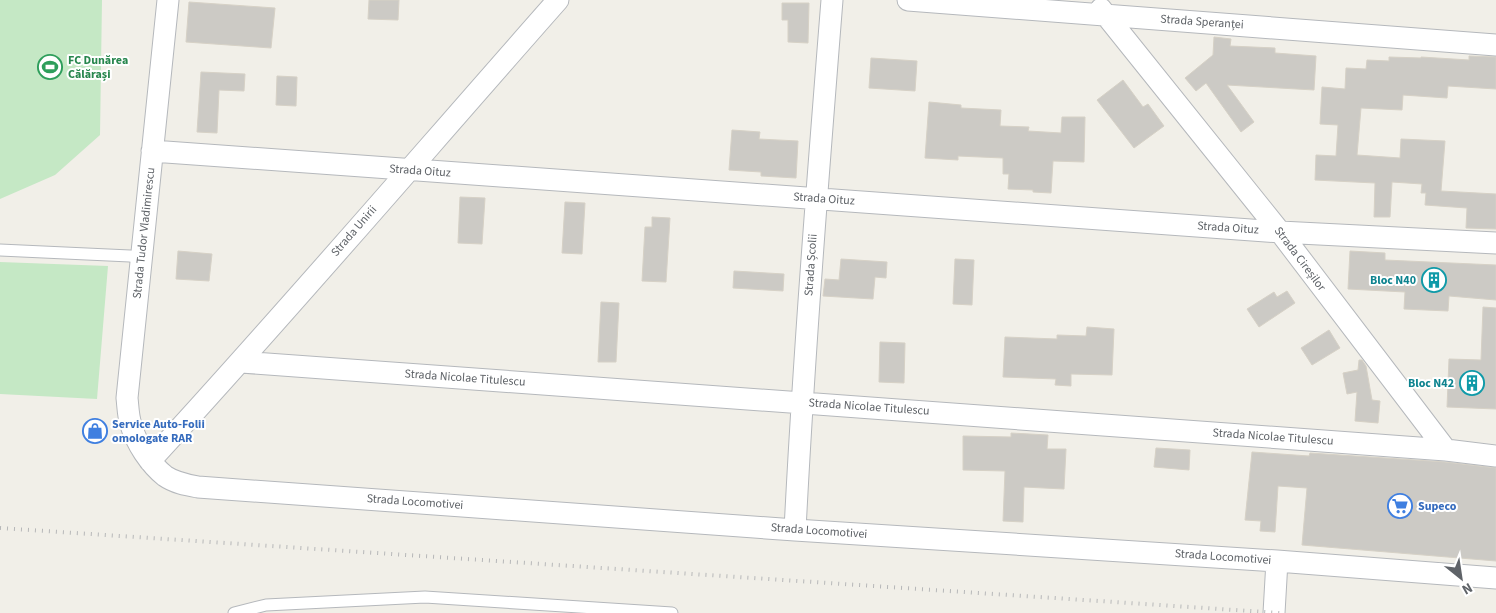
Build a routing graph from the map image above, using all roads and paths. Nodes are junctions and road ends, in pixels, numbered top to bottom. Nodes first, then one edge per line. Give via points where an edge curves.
1 (168, 0) edge
2 (558, 0) edge
3 (832, 0) edge
4 (908, 0) edge
5 (1100, 8) edge
6 (1496, 45) edge
7 (152, 151) junction
8 (407, 170) junction
9 (816, 198) junction
10 (1280, 232) junction
11 (1496, 243) edge
12 (0, 250) edge
13 (142, 258) junction
14 (241, 362) junction
15 (802, 403) junction
16 (1446, 450) junction
17 (1496, 456) edge
18 (150, 461) junction
19 (795, 530) junction
20 (1277, 561) junction
21 (1496, 578) edge
22 (622, 611) edge
23 (234, 613) edge
24 (672, 613) edge
25 (1274, 613) edge

1 - 7 street, Strada Tudor Vladimirescu
2 - 8 street, Strada Unirii
3 - 9 street, Strada Școlii
4 - 5 street, Strada Speranței
5 - 6 street, Strada Speranței
5 - 10 street, Strada Cireșilor
7 - 8 street, Strada Oituz
7 - 13 street, Strada Tudor Vladimirescu
8 - 9 street, Strada Oituz
8 - 14 street, Strada Unirii
9 - 10 street, Strada Oituz
9 - 15 street, Strada Școlii
10 - 11 street, Strada Oituz
10 - 16 street, Strada Cireșilor
12 - 13 lane
13 - 18 street, Strada Tudor Vladimirescu via 127,398 131,425
14 - 15 street, Strada Nicolae Titulescu
14 - 18 street, Strada Unirii
15 - 16 street, Strada Nicolae Titulescu
15 - 19 street, Strada Școlii
16 - 17 street, Strada Nicolae Titulescu
18 - 19 street, Strada Locomotivei via 166,476 181,484 198,487
19 - 20 street, Strada Locomotivei
20 - 21 street, Strada Locomotivei
20 - 25 street
22 - 23 lane via 425,597 266,605
22 - 24 lane

